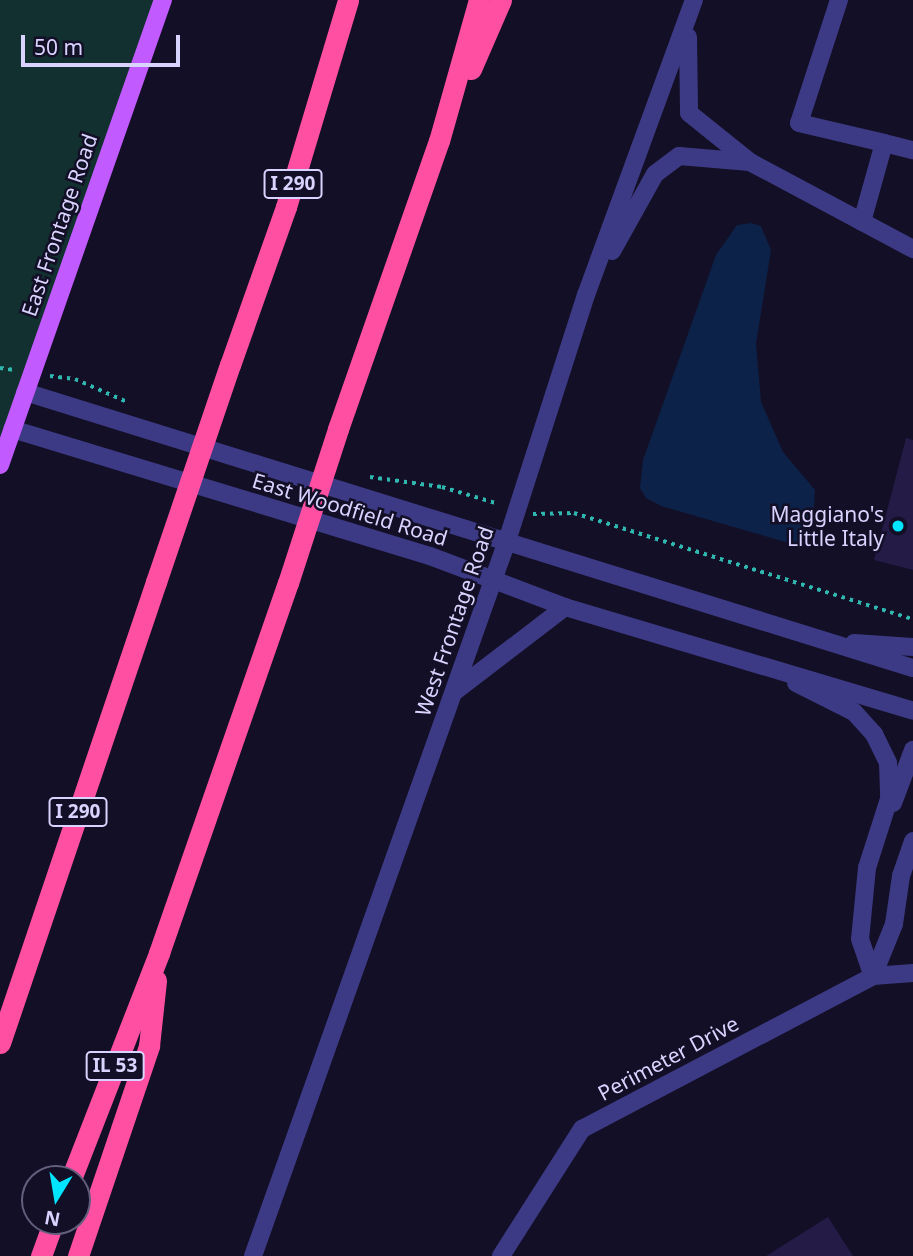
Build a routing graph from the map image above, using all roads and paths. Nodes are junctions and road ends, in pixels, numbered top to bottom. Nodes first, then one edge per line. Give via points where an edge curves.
1 (163, 0) edge
2 (348, 0) edge
3 (479, 0) edge
4 (501, 0) edge
5 (839, 0) edge
6 (694, 3) edge
7 (439, 141) junction
8 (884, 143) junction
9 (913, 150) edge
10 (750, 162) junction
11 (862, 222) junction
12 (913, 249) edge
13 (586, 295) junction
14 (75, 379) dead end
15 (24, 393) junction
16 (132, 404) dead end
17 (12, 429) junction
18 (0, 465) edge
19 (367, 477) dead end
20 (479, 498) dead end
21 (535, 515) dead end
22 (506, 544) junction
23 (494, 579) junction
24 (565, 607) junction
25 (913, 619) edge
26 (820, 641) junction
27 (913, 646) edge
28 (755, 662) junction
29 (913, 668) edge
30 (453, 692) junction
31 (913, 711) edge
32 (913, 750) edge
33 (913, 841) edge
34 (867, 868) junction
35 (159, 953) junction
36 (913, 973) edge
37 (873, 976) junction
38 (0, 1043) edge
39 (76, 1165) edge
40 (49, 1235) edge
41 (41, 1256) edge
42 (78, 1256) edge
43 (253, 1256) edge
44 (501, 1256) edge

1 - 15 main road, East Frontage Road
2 - 38 highway, I 290, bridge via 286,207
3 - 7 highway
4 - 7 highway
5 - 8 street via 799,123
6 - 10 street via 685,60 689,113
6 - 13 street, West Frontage Road
7 - 35 highway, bridge
8 - 9 street
8 - 11 street
10 - 11 street
10 - 13 street via 679,156 655,174
11 - 12 street
13 - 22 street, West Frontage Road
14 - 16 path
15 - 17 main road, East Frontage Road
15 - 22 street, East Woodfield Road
17 - 18 main road, East Frontage Road
17 - 23 street, East Woodfield Road
19 - 20 path via 442,487
21 - 25 path via 575,513
22 - 23 street, West Frontage Road
22 - 26 street, East Woodfield Road
23 - 24 street, East Woodfield Road
23 - 30 street, West Frontage Road
24 - 28 street, East Woodfield Road
24 - 30 street
26 - 27 street
26 - 29 street, East Woodfield Road
28 - 31 street, East Woodfield Road
28 - 34 street via 854,712 874,734 888,763 889,799
30 - 43 street, West Frontage Road
32 - 34 street
33 - 37 street via 901,876 894,924
34 - 37 street via 860,939
35 - 39 highway, IL 53
35 - 42 highway via 149,1046
36 - 37 street, Perimeter Drive
37 - 44 street, Perimeter Drive via 582,1129
40 - 41 highway

